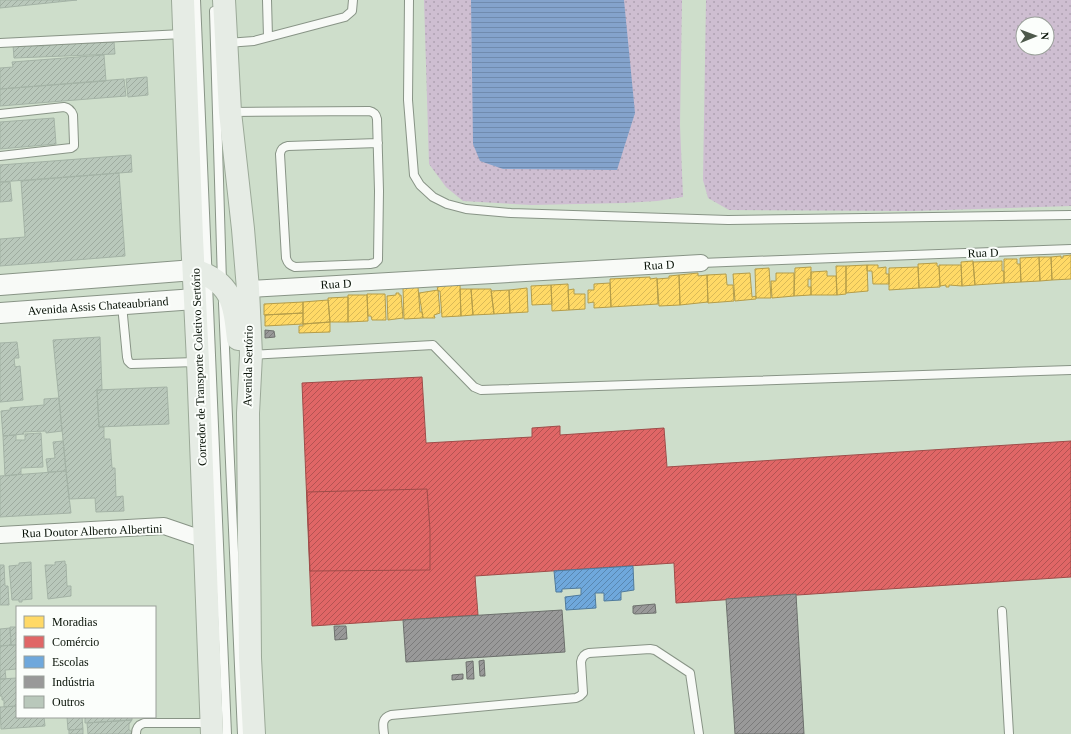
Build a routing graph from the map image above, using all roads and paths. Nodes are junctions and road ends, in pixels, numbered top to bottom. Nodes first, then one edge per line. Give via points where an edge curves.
1 (183, 0) edge
2 (196, 0) edge
3 (214, 0) edge
4 (224, 0) edge
5 (267, 0) edge
6 (353, 0) edge
7 (409, 0) edge
8 (184, 34) junction
9 (268, 37) junction
10 (0, 43) edge
11 (226, 43) junction
12 (230, 112) junction
13 (0, 114) edge
14 (378, 143) junction
15 (0, 156) edge
16 (1071, 215) edge
17 (1071, 249) edge
18 (702, 263) joint
19 (208, 277) junction
20 (0, 285) edge
21 (248, 289) junction
22 (195, 299) junction
23 (122, 304) junction
24 (0, 313) edge
25 (251, 355) junction
26 (198, 362) junction
27 (1071, 370) edge
28 (248, 413) junction
29 (0, 535) edge
30 (205, 540) junction
31 (1002, 610) dead end
32 (217, 730) edge
33 (136, 734) edge
34 (242, 734) edge
35 (254, 734) edge
36 (384, 734) edge
37 (699, 734) edge
38 (1009, 734) edge

1 - 8 main road
2 - 19 lane, Corredor de Transporte Coletivo Sertório
3 - 19 lane, Corredor de Transporte Coletivo Sertório
4 - 11 main road, Avenida Sertório
5 - 9 lane
6 - 9 lane via 352,11 345,17
7 - 16 lane via 408,100 414,175 433,197 447,204 466,209 511,213 700,220
8 - 10 lane
8 - 19 main road
9 - 11 lane
11 - 12 main road, Avenida Sertório
12 - 14 lane via 373,112 377,119
12 - 21 main road, Avenida Sertório
13 - 15 lane via 68,108 73,115 74,146
14 - 14 lane via 378,260 370,264 291,266 286,258 281,150 288,146
17 - 18 lane, Rua D
18 - 21 street, Rua D
19 - 20 street
19 - 22 main road
19 - 28 main road via 230,298 235,313
19 - 32 lane, Corredor de Transporte Coletivo Sertório
19 - 34 lane, Corredor de Transporte Coletivo Sertório
21 - 25 main road, Avenida Sertório
22 - 23 street, Avenida Assis Chateaubriand
22 - 26 main road
23 - 24 street, Avenida Assis Chateaubriand
23 - 26 lane via 126,357 131,364
25 - 27 lane via 433,345 474,387 481,390
25 - 28 main road, Avenida Sertório
26 - 30 main road
28 - 35 main road, Avenida Sertório via 250,658
29 - 30 street, Rua Doutor Alberto Albertini via 164,526
30 - 32 main road
31 - 38 lane
32 - 33 lane via 144,723 137,728
36 - 37 lane via 384,720 391,715 576,698 583,693 581,662 585,654 650,649 690,673

